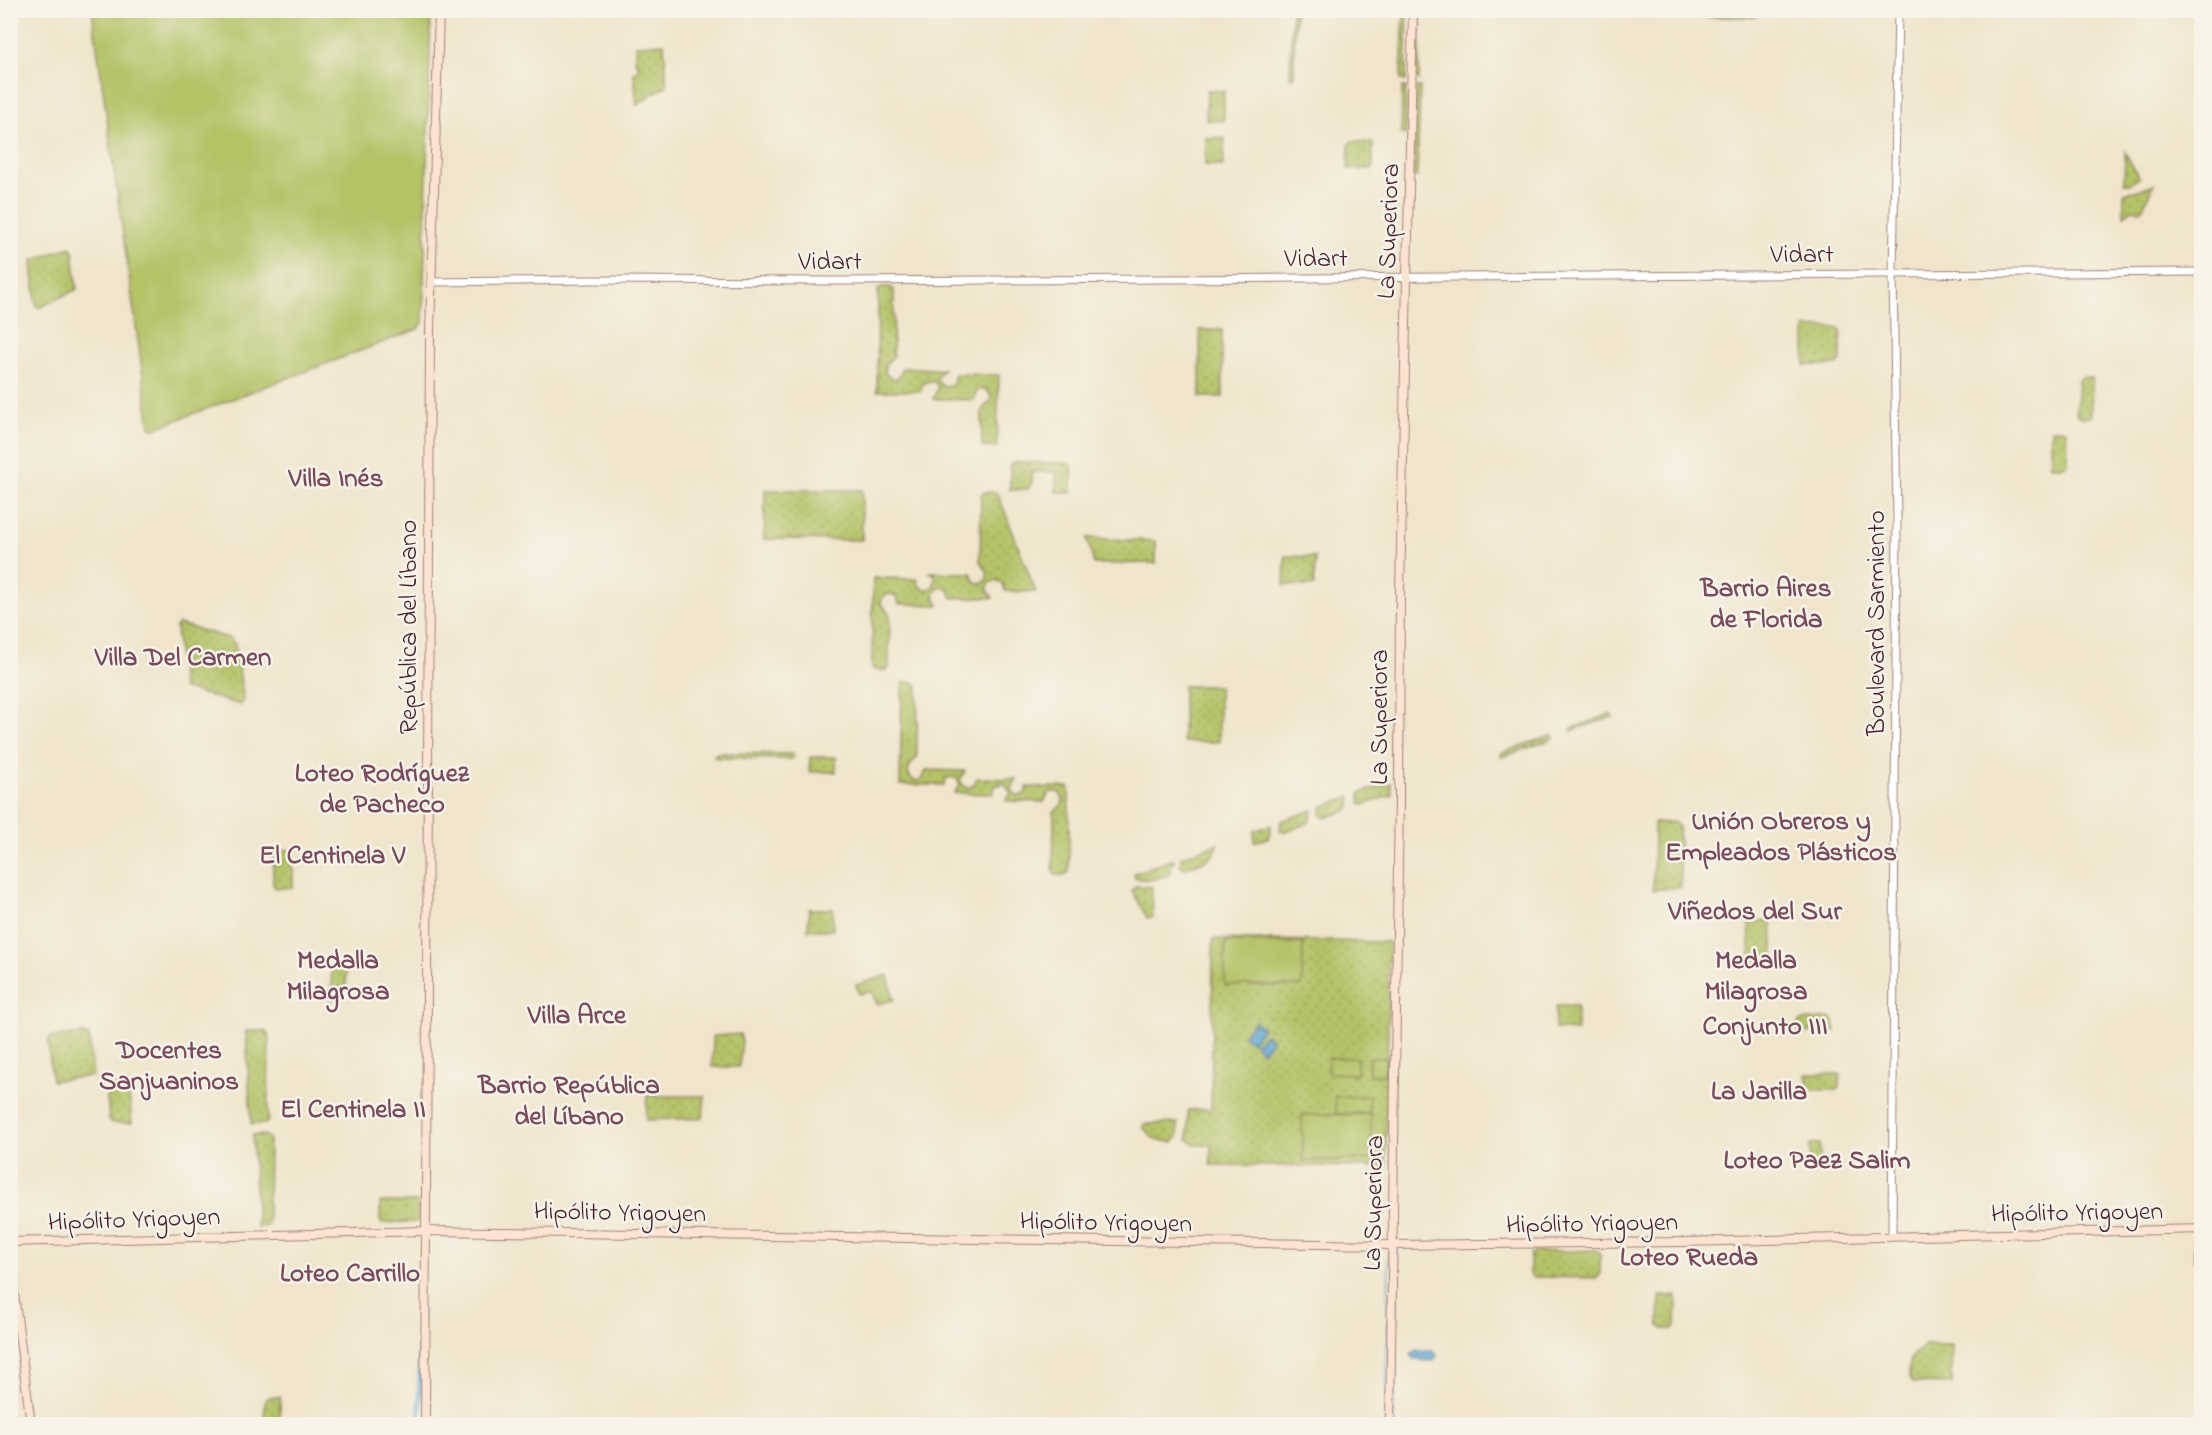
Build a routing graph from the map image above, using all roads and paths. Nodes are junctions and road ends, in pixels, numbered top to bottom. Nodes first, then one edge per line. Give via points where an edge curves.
1 (439, 10) edge
2 (1413, 10) edge
3 (1898, 10) edge
4 (2202, 272) edge
5 (1893, 273) junction
6 (1407, 278) junction
7 (431, 282) junction
8 (2202, 1229) edge
9 (426, 1231) junction
10 (1892, 1236) junction
11 (10, 1242) edge
12 (1392, 1245) junction
13 (10, 1263) edge
14 (31, 1425) edge
15 (425, 1425) edge
16 (1390, 1425) edge

1 - 7 main road, República del Líbano
2 - 6 main road, La Superiora
3 - 5 street, Boulevard Sarmiento
4 - 5 street, Vidart
5 - 6 street, Vidart
5 - 10 street, Boulevard Sarmiento via 1897,530
6 - 7 street, Vidart
6 - 12 main road, La Superiora
7 - 9 main road, República del Líbano
8 - 10 main road, Hipólito Yrigoyen
9 - 11 main road, Hipólito Yrigoyen
9 - 12 main road, Hipólito Yrigoyen
9 - 15 main road, República del Líbano
10 - 12 main road, Hipólito Yrigoyen
12 - 16 main road, La Superiora
13 - 14 main road

